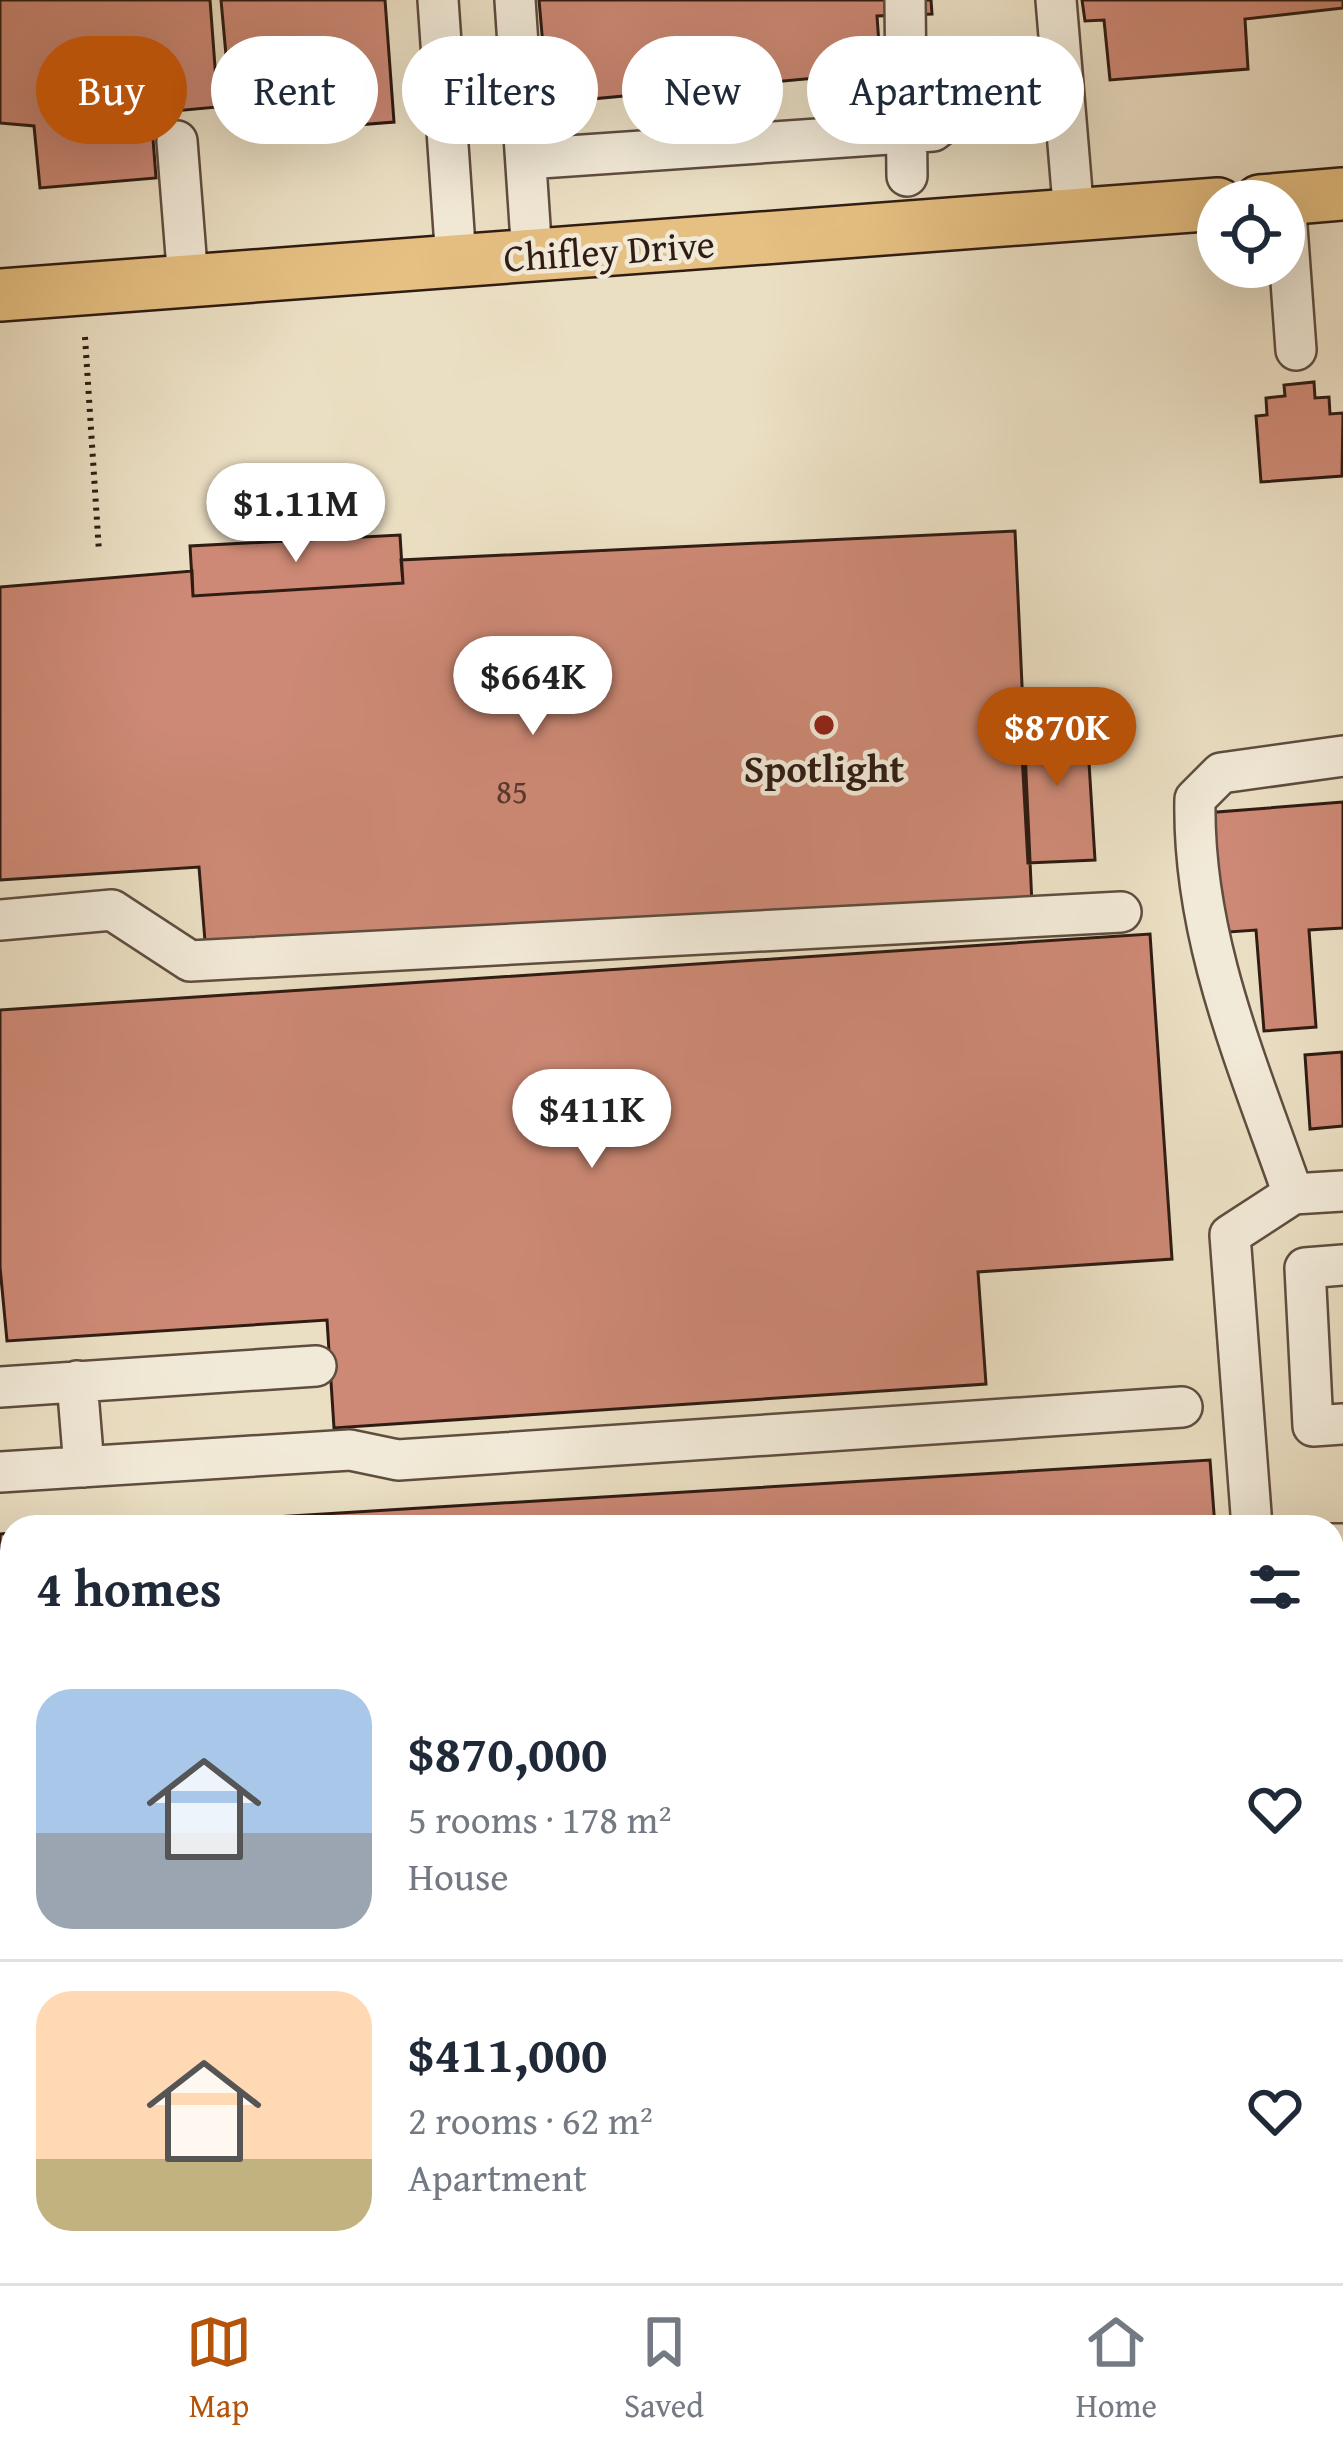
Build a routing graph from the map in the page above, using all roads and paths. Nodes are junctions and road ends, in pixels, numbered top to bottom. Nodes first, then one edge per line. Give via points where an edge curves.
1 (438, 0) edge
2 (515, 0) edge
3 (904, 0) edge
4 (1056, 0) edge
5 (905, 36) edge
6 (807, 141) edge
7 (177, 144) edge
8 (906, 144) edge
9 (526, 159) junction
10 (907, 176) dead end
11 (1343, 194) edge
12 (1305, 197) edge
13 (1197, 206) edge
14 (1074, 216) junction
15 (532, 256) junction
16 (456, 261) junction
17 (188, 281) junction
18 (1286, 288) edge
19 (0, 295) edge
20 (85, 337) dead end
21 (1296, 350) dead end
22 (99, 552) dead end
23 (1343, 756) edge
24 (1121, 911) dead end
25 (0, 920) edge
26 (1343, 1191) edge
27 (1293, 1194) junction
28 (1343, 1265) edge
29 (1326, 1348) edge
30 (316, 1366) dead end
31 (77, 1381) junction
32 (0, 1387) edge
33 (1182, 1407) dead end
34 (1343, 1424) edge
35 (84, 1467) junction
36 (0, 1472) edge
37 (1251, 1515) edge

1 - 16 lane
2 - 9 lane
3 - 5 lane
4 - 14 lane
6 - 9 lane
7 - 17 lane
8 - 10 lane
9 - 15 lane
11 - 12 main road
13 - 14 main road, Chifley Drive
14 - 15 main road, Chifley Drive
15 - 16 main road, Chifley Drive
16 - 17 main road, Chifley Drive
17 - 19 main road, Chifley Drive
18 - 21 lane
20 - 22 path
23 - 27 lane via 1221,773 1195,799 1193,861 1211,957
24 - 25 lane via 190,961 112,910
26 - 27 lane
27 - 37 lane via 1230,1235
28 - 29 lane via 1304,1268
29 - 34 lane via 1313,1426
30 - 31 lane
31 - 32 lane
31 - 35 lane
33 - 35 lane via 398,1460 350,1450
35 - 36 lane

